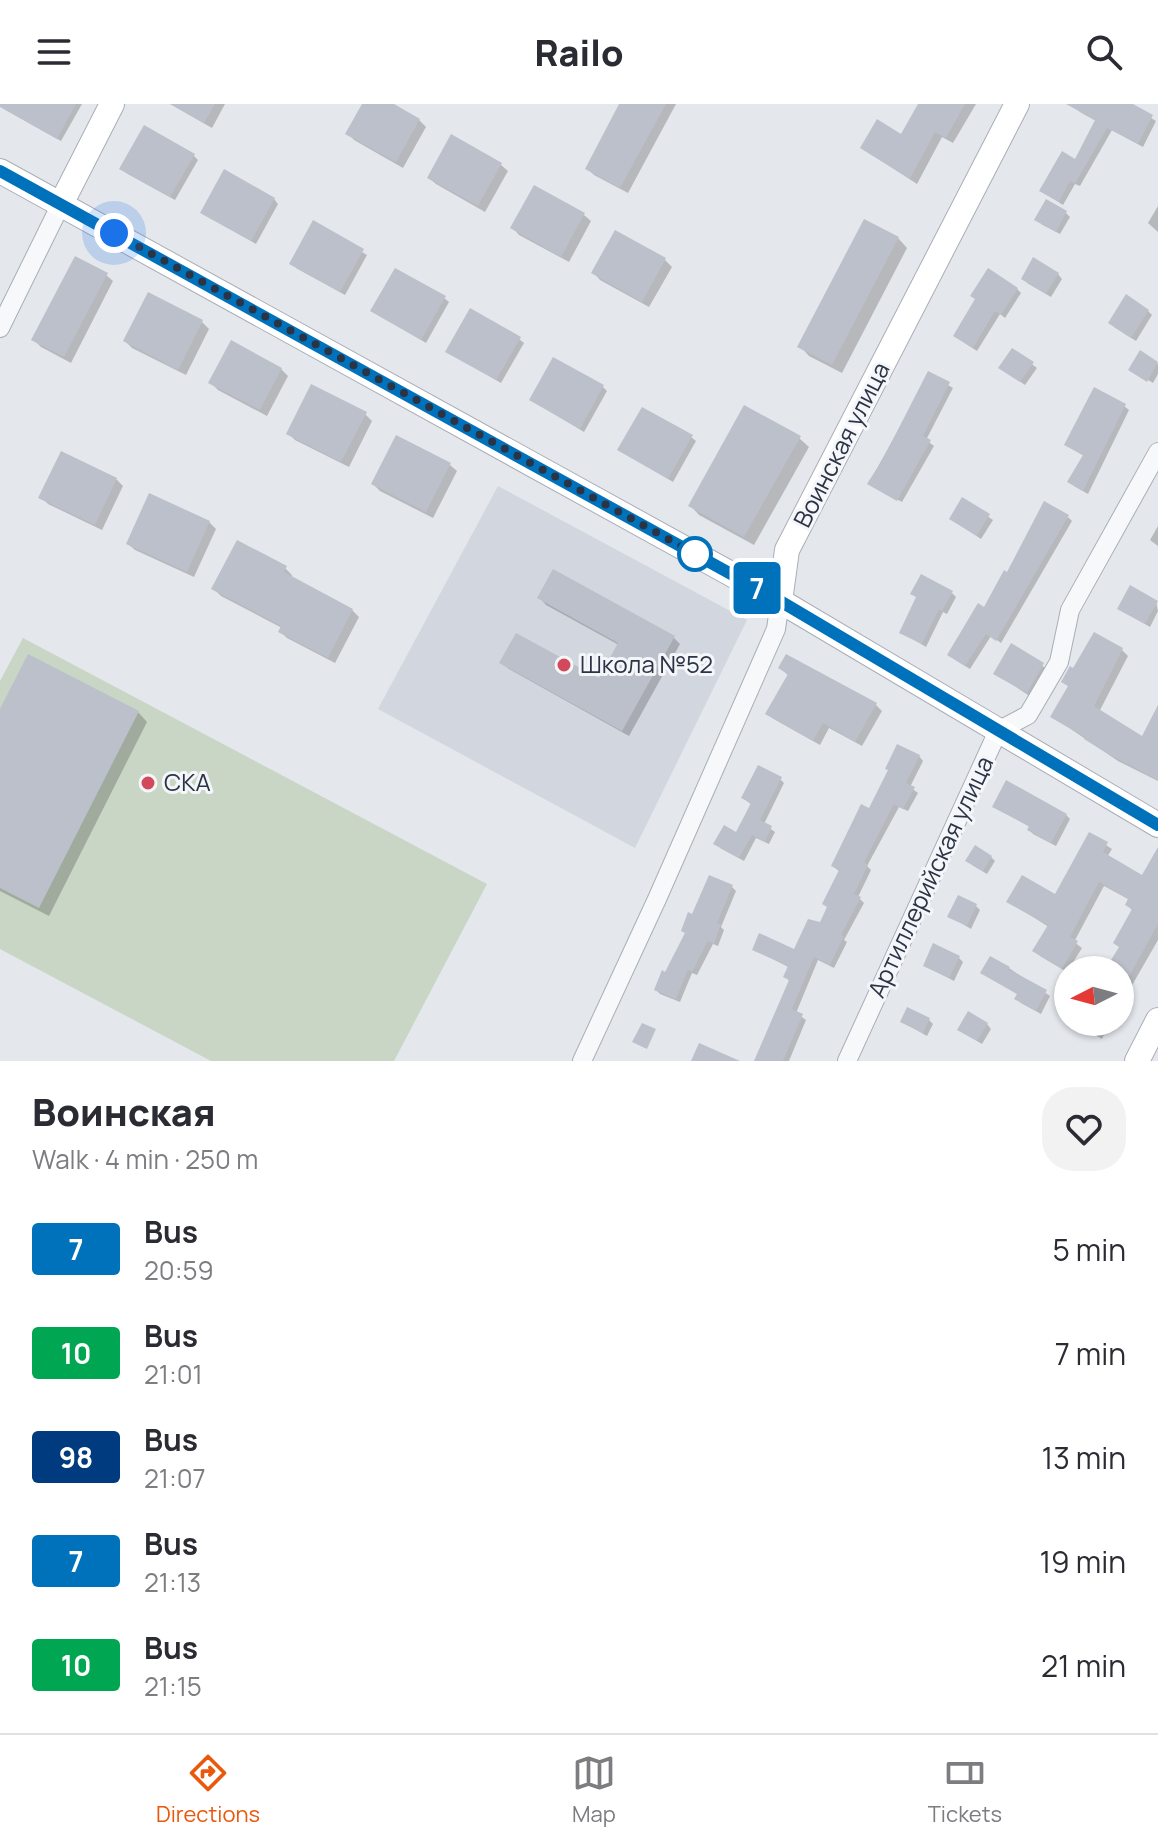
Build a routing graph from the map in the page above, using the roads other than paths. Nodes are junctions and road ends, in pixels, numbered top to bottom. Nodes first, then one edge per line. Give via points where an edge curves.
1 (112, 104) edge
2 (1017, 104) edge
3 (0, 171) edge
4 (61, 204) junction
5 (0, 328) edge
6 (1158, 452) edge
7 (780, 601) junction
8 (998, 731) junction
9 (1158, 825) edge
10 (1158, 1020) edge
11 (582, 1061) edge
12 (847, 1061) edge
13 (1137, 1061) edge

1 - 4 main road
2 - 7 main road, Воинская улица via 787,550
3 - 4 main road
4 - 5 street
4 - 7 main road
6 - 8 street, Артиллерийская улица via 1070,610 1059,662 1028,715
7 - 8 main road
7 - 11 street, Воинская улица via 776,629
8 - 9 main road
8 - 12 street, Артиллерийская улица
10 - 13 main road

